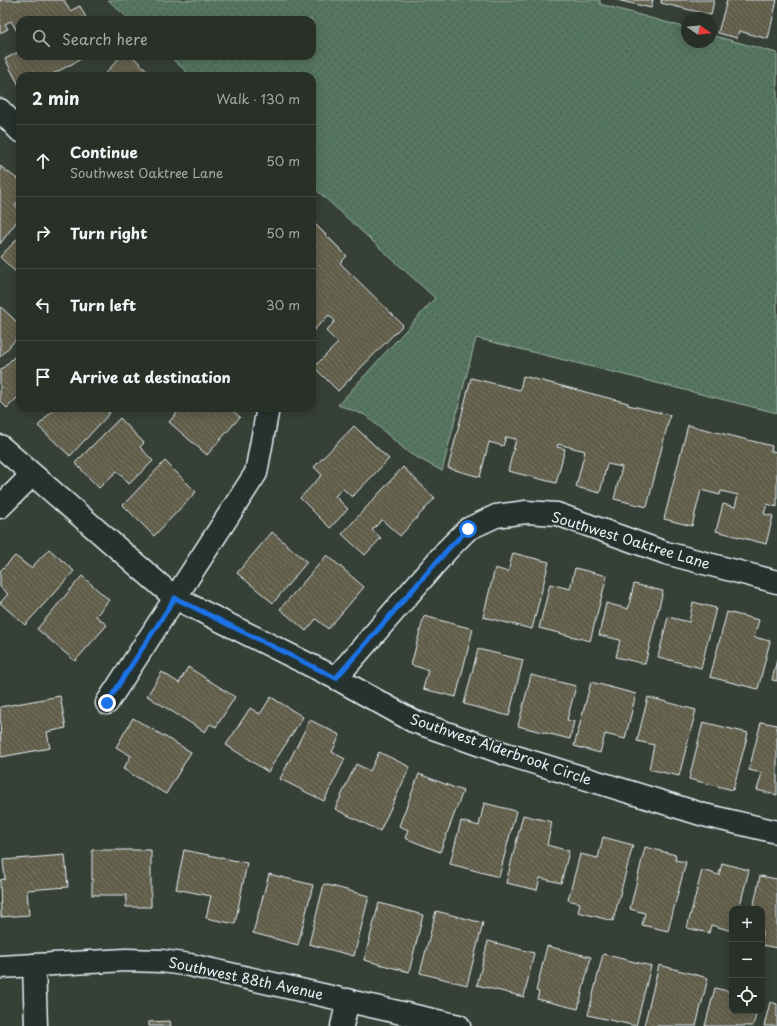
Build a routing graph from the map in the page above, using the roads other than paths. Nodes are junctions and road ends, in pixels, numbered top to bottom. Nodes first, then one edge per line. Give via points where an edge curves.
1 (0, 110) edge
2 (16, 127) edge
3 (267, 412) edge
4 (0, 446) edge
5 (32, 475) junction
6 (0, 507) edge
7 (777, 582) edge
8 (175, 598) junction
9 (336, 678) junction
10 (107, 703) dead end
11 (777, 832) edge
12 (34, 965) junction
13 (0, 967) edge
14 (348, 1000) junction
15 (36, 1026) edge
16 (342, 1026) edge
17 (459, 1026) edge

1 - 2 street
3 - 8 street via 256,473
4 - 5 street, Southwest Alderbrook Circle
5 - 6 street
5 - 8 street, Southwest Alderbrook Circle
7 - 9 street, Southwest Oaktree Lane via 666,553 557,514 526,512 496,516 468,529 448,549
8 - 9 street, Southwest Alderbrook Circle
8 - 10 street
9 - 11 street, Southwest Alderbrook Circle via 413,721 503,753 704,815
12 - 13 street, Southwest 88th Avenue
12 - 14 street, Southwest 88th Avenue via 126,960 162,961
12 - 15 street
14 - 16 street
14 - 17 street, Southwest 88th Avenue

